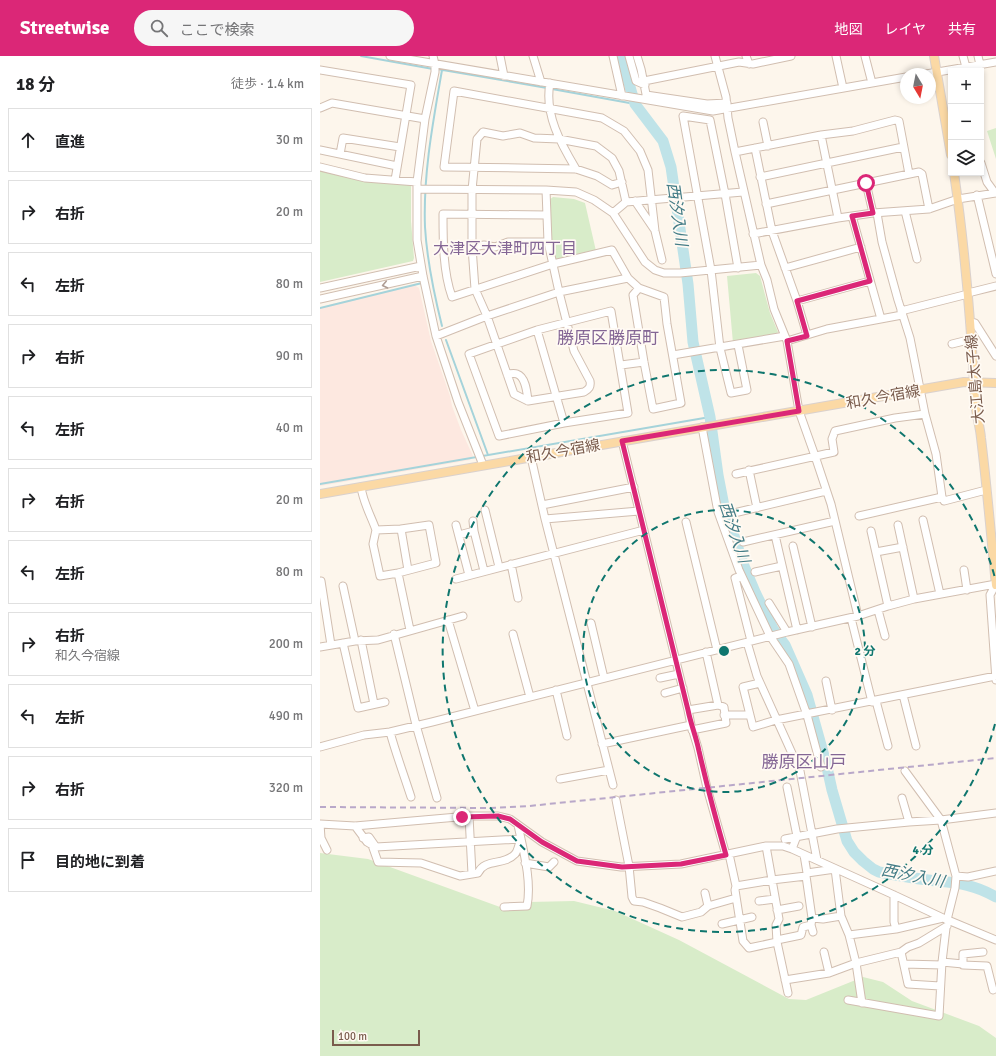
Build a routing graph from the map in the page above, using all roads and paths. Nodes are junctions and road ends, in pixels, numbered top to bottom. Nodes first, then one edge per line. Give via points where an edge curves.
1 (390, 56) edge
2 (433, 56) edge
3 (500, 56) edge
4 (533, 56) edge
5 (613, 56) edge
6 (629, 56) edge
7 (637, 56) edge
8 (715, 56) edge
9 (746, 56) edge
10 (791, 56) edge
11 (836, 56) edge
12 (864, 56) edge
13 (934, 56) edge
14 (963, 56) edge
15 (978, 56) edge
16 (781, 57) edge
17 (996, 62) edge
18 (435, 64) junction
19 (749, 64) junction
20 (980, 65) junction
21 (717, 66) junction
22 (966, 67) junction
23 (320, 70) edge
24 (938, 72) junction
25 (504, 76) junction
26 (900, 78) edge
27 (541, 82) junction
28 (550, 83) junction
29 (644, 83) junction
30 (872, 83) junction
31 (843, 88) junction
32 (622, 96) junction
33 (647, 98) junction
34 (727, 106) junction
35 (320, 107) edge
36 (550, 108) junction
37 (406, 116) junction
38 (425, 119) junction
39 (763, 122) dead end
40 (821, 135) junction
41 (559, 139) junction
42 (949, 140) edge
43 (768, 146) junction
44 (400, 147) junction
45 (903, 147) junction
46 (755, 148) junction
47 (320, 150) edge
48 (734, 152) junction
49 (340, 154) junction
50 (827, 163) junction
51 (397, 166) junction
52 (320, 167) edge
53 (473, 167) junction
54 (576, 169) junction
55 (984, 172) edge
56 (909, 174) junction
57 (954, 176) edge
58 (760, 177) junction
59 (395, 180) junction
60 (622, 182) junction
61 (866, 183) junction
62 (417, 185) junction
63 (472, 190) junction
64 (546, 190) junction
65 (832, 190) junction
66 (743, 192) junction
67 (995, 193) edge
68 (725, 194) junction
69 (977, 195) junction
70 (698, 196) junction
71 (652, 200) junction
72 (958, 200) junction
73 (636, 201) junction
74 (626, 202) junction
75 (766, 204) junction
76 (929, 209) junction
77 (905, 211) junction
78 (613, 213) junction
79 (875, 213) junction
80 (472, 214) junction
81 (547, 215) junction
82 (852, 216) junction
83 (838, 218) junction
84 (655, 231) junction
85 (772, 231) junction
86 (753, 234) junction
87 (548, 242) junction
88 (472, 247) junction
89 (861, 247) junction
90 (917, 259) dead end
91 (662, 260) dead end
92 (553, 264) junction
93 (761, 265) junction
94 (421, 266) junction
95 (738, 268) junction
96 (785, 268) junction
97 (711, 270) junction
98 (996, 274) edge
99 (423, 276) junction
100 (628, 278) junction
101 (870, 281) junction
102 (996, 286) edge
103 (320, 288) edge
104 (639, 288) junction
105 (475, 289) junction
106 (559, 292) junction
107 (968, 293) junction
108 (320, 299) edge
109 (797, 301) junction
110 (902, 313) junction
111 (486, 316) junction
112 (881, 319) junction
113 (970, 322) junction
114 (566, 323) junction
115 (537, 330) junction
116 (436, 336) junction
117 (807, 336) junction
118 (786, 339) junction
119 (972, 339) junction
120 (496, 344) junction
121 (952, 344) dead end
122 (738, 345) junction
123 (720, 348) junction
124 (673, 355) junction
125 (996, 356) edge
126 (644, 362) junction
127 (621, 365) junction
128 (507, 374) junction
129 (974, 382) junction
130 (996, 383) edge
131 (922, 390) junction
132 (557, 397) junction
133 (528, 401) junction
134 (799, 411) junction
135 (925, 414) junction
136 (564, 423) junction
137 (704, 427) junction
138 (622, 441) junction
139 (815, 456) junction
140 (531, 457) junction
141 (483, 465) junction
142 (749, 470) junction
143 (736, 474) dead end
144 (361, 487) junction
145 (634, 487) junction
146 (986, 490) junction
147 (826, 491) junction
148 (320, 494) edge
149 (942, 497) junction
150 (542, 505) junction
151 (757, 508) junction
152 (485, 510) dead end
153 (640, 511) junction
154 (734, 513) dead end
155 (859, 516) dead end
156 (545, 519) junction
157 (923, 520) dead end
158 (472, 521) dead end
159 (835, 521) junction
160 (686, 522) dead end
161 (898, 524) dead end
162 (456, 525) dead end
163 (401, 529) junction
164 (376, 530) junction
165 (644, 530) junction
166 (474, 531) junction
167 (871, 531) dead end
168 (459, 535) junction
169 (775, 535) junction
170 (743, 542) dead end
171 (793, 546) dead end
172 (903, 547) junction
173 (554, 552) junction
174 (876, 552) junction
175 (511, 564) junction
176 (782, 566) junction
177 (499, 567) junction
178 (408, 570) junction
179 (964, 570) dead end
180 (484, 571) junction
181 (755, 572) dead end
182 (398, 573) junction
183 (469, 575) junction
184 (741, 576) junction
185 (456, 579) dead end
186 (320, 581) edge
187 (996, 584) edge
188 (343, 586) dead end
189 (967, 590) junction
190 (940, 594) junction
191 (518, 598) dead end
192 (914, 599) junction
193 (769, 603) dead end
194 (888, 606) junction
195 (878, 610) junction
196 (463, 616) dead end
197 (855, 617) junction
198 (448, 620) junction
199 (591, 623) dead end
200 (812, 626) junction
201 (410, 630) junction
202 (797, 630) junction
203 (786, 632) junction
204 (394, 634) junction
205 (513, 634) dead end
206 (770, 636) junction
207 (885, 636) dead end
208 (358, 641) junction
209 (749, 641) junction
210 (343, 643) junction
211 (331, 645) junction
212 (320, 647) edge
213 (717, 650) junction
214 (706, 652) junction
215 (675, 660) junction
216 (679, 674) junction
217 (996, 676) edge
218 (604, 678) junction
219 (660, 678) dead end
220 (996, 680) edge
221 (826, 681) dead end
222 (587, 682) junction
223 (760, 683) junction
224 (683, 688) junction
225 (556, 690) junction
226 (665, 693) dead end
227 (903, 695) junction
228 (530, 697) junction
229 (874, 701) junction
230 (385, 702) dead end
231 (374, 704) junction
232 (718, 705) junction
233 (688, 710) junction
234 (832, 710) junction
235 (475, 711) junction
236 (724, 715) junction
237 (750, 715) junction
238 (807, 715) junction
239 (776, 720) junction
240 (416, 726) junction
241 (691, 727) junction
242 (390, 732) junction
243 (567, 736) dead end
244 (602, 744) junction
245 (888, 746) dead end
246 (916, 746) dead end
247 (320, 747) edge
248 (821, 767) dead end
249 (609, 770) junction
250 (905, 771) dead end
251 (560, 779) dead end
252 (613, 785) dead end
253 (787, 787) dead end
254 (411, 797) dead end
255 (438, 798) dead end
256 (902, 798) dead end
257 (616, 800) dead end
258 (996, 813) edge
259 (469, 816) junction
260 (941, 820) junction
261 (909, 822) junction
262 (518, 825) junction
263 (355, 826) junction
264 (812, 833) junction
265 (797, 836) junction
266 (364, 838) junction
267 (521, 839) junction
268 (785, 839) dead end
269 (470, 842) junction
270 (766, 846) junction
271 (792, 849) junction
272 (327, 850) dead end
273 (728, 855) junction
274 (804, 855) junction
275 (817, 860) junction
276 (554, 862) dead end
277 (525, 863) junction
278 (629, 866) junction
279 (835, 869) junction
280 (996, 871) edge
281 (472, 874) junction
282 (807, 875) junction
283 (956, 876) junction
284 (772, 880) junction
285 (736, 886) junction
286 (705, 893) dead end
287 (894, 895) junction
288 (736, 898) junction
289 (775, 899) junction
290 (759, 901) dead end
291 (708, 906) junction
292 (799, 906) dead end
293 (504, 907) dead end
294 (777, 910) junction
295 (841, 916) junction
296 (752, 917) dead end
297 (739, 920) junction
298 (947, 920) junction
299 (722, 924) dead end
300 (812, 925) junction
301 (946, 928) junction
302 (896, 929) junction
303 (849, 935) junction
304 (996, 940) edge
305 (777, 941) junction
306 (824, 952) dead end
307 (901, 952) junction
308 (983, 952) dead end
309 (856, 963) junction
310 (904, 964) junction
311 (942, 964) junction
312 (963, 964) junction
313 (829, 973) junction
314 (785, 980) junction
315 (940, 986) junction
316 (993, 990) dead end
317 (788, 993) dead end
318 (848, 1000) dead end
319 (862, 1003) junction

1 - 18 street
2 - 18 street
3 - 25 street
4 - 27 street
5 - 32 street
6 - 29 street via 636,81
7 - 29 street
8 - 21 street
9 - 19 street
10 - 16 street
11 - 31 street
12 - 30 street
13 - 24 main road
14 - 22 street
15 - 20 street
16 - 19 street
17 - 20 street
18 - 25 street
18 - 38 street
19 - 21 street via 739,62
20 - 22 street
21 - 29 street
21 - 34 street
22 - 24 street
23 - 37 street via 411,85
24 - 42 main road
25 - 27 street
26 - 30 street
27 - 28 street
28 - 32 street
28 - 36 street
29 - 33 street
30 - 31 street
31 - 34 street
32 - 33 street
33 - 34 street via 713,112
34 - 48 street
35 - 37 street via 332,103
36 - 41 street
36 - 53 street via 454,91 444,167
36 - 71 street via 602,118 624,131 640,151 648,170
37 - 38 street
37 - 44 street
38 - 62 street
39 - 43 street
40 - 43 street
40 - 45 street via 853,131 895,120 899,121
40 - 50 street
41 - 53 street via 534,138 520,133 503,136 483,132 477,139
41 - 54 street
41 - 60 street via 596,146 612,158
43 - 46 street
44 - 49 street via 343,138
44 - 51 street
45 - 50 street
45 - 56 street
46 - 48 street
46 - 58 street
47 - 49 street
48 - 66 street
49 - 51 street
50 - 58 street
50 - 65 street
51 - 59 street
52 - 59 street via 365,178
53 - 54 street
53 - 63 street
54 - 60 street via 597,176 612,185
55 - 67 street
56 - 61 street
56 - 76 street via 922,174
57 - 72 main road, 大江島太子線
58 - 75 street
59 - 62 street
60 - 74 street
61 - 65 street
61 - 79 street
62 - 63 street
62 - 94 street via 417,240
63 - 64 street
63 - 80 street
64 - 78 street via 581,194
64 - 81 street
65 - 75 street
65 - 83 street
66 - 68 street
66 - 86 street
67 - 69 street
68 - 70 street
68 - 70 street via 710,120 683,116
68 - 95 street
69 - 72 street
69 - 98 street
70 - 71 street
70 - 97 street
71 - 73 street
71 - 84 street
72 - 76 street
72 - 107 main road, 大江島太子線
73 - 74 street
73 - 84 street
74 - 78 street
75 - 85 street
76 - 77 street
77 - 79 street
77 - 90 street
78 - 97 street via 642,258 655,270 680,273
79 - 82 street
79 - 110 street
80 - 81 street
80 - 88 street
80 - 105 street via 443,214 443,242 452,297
81 - 87 street
82 - 83 street
82 - 89 street
83 - 85 street
84 - 91 street
85 - 86 street
85 - 96 street
86 - 93 street
87 - 88 street via 508,242 495,247 484,244
87 - 92 street
88 - 105 street
89 - 96 street
89 - 101 street
92 - 100 street via 612,250
92 - 105 street
92 - 106 street
93 - 95 street
93 - 118 street
94 - 99 street
94 - 103 street
95 - 97 street
96 - 109 street
97 - 123 street
99 -> 108 street
99 - 116 street
100 - 104 street
100 - 106 street
101 - 109 street
101 - 112 street
102 - 107 street
104 - 124 street via 664,297
104 - 126 street via 633,295
105 - 111 street
106 - 111 street
106 - 114 street
107 - 110 street
107 - 113 main road, 大江島太子線
109 - 117 street
110 - 112 street
110 - 131 street
111 - 116 street
111 - 120 street
112 - 117 street via 826,329
113 - 119 main road, 大江島太子線
113 - 125 street via 975,323
114 - 115 street
114 - 127 street via 611,311
114 - 132 street via 574,351 591,385 584,392
115 - 120 street
115 - 132 street
116 - 141 street
117 - 118 street
118 - 122 street
118 - 134 street
119 - 121 street
119 - 129 main road, 大江島太子線
120 - 128 street
120 - 136 street via 469,354 499,436
122 - 123 street
122 - 123 street via 747,390 731,393
123 - 124 street
124 - 126 street via 681,403 674,405 653,409
126 - 127 street
127 - 136 street via 628,413
128 - 133 street via 514,394
128 - 133 street via 522,377
129 - 130 main road, 和久今宿線
129 - 131 main road, 和久今宿線
129 - 146 main road, 大江島太子線
131 - 134 main road, 和久今宿線
131 - 135 street
132 - 133 street
132 - 136 street
134 - 137 main road, 和久今宿線
134 - 139 street
135 - 139 street via 835,431 832,439 834,452
135 - 149 street via 936,454
137 - 138 main road, 和久今宿線
137 - 184 street via 718,512
138 - 140 main road, 和久今宿線
138 - 145 street
139 - 142 street
139 - 147 street
140 - 141 main road, 和久今宿線
140 - 150 street
141 - 144 main road, 和久今宿線
142 - 143 street
142 - 151 street
144 - 148 main road, 和久今宿線
144 - 164 street via 362,497
145 - 150 street
145 - 153 street
146 - 149 street via 944,501
146 - 187 main road, 大江島太子線
147 - 151 street
147 - 159 street
149 - 155 street
150 - 156 street
151 - 154 street
152 - 177 street
153 - 156 street
153 - 165 street
156 - 173 street
157 - 190 street
158 - 166 street
159 - 169 street
159 - 197 street
160 - 213 street
161 - 172 street
162 - 168 street
163 - 164 street
163 - 178 street
163 - 178 street via 429,525 436,563
164 - 182 street via 372,544 380,576
165 - 173 street
165 - 215 street
166 - 168 street
166 - 180 street
167 - 174 street
168 - 183 street
169 - 170 street
169 - 176 street
171 - 200 street
172 - 174 street
172 - 192 street
173 - 175 street
173 - 222 street
174 - 194 street
175 - 177 street
175 - 191 street
176 - 181 street
176 - 202 street
177 - 180 street
178 - 182 street
179 - 189 street
180 - 183 street
182 - 201 street
183 - 185 street
184 - 206 street
184 - 209 street via 735,578
186 - 211 street
187 - 189 street
187 - 217 street via 990,595
188 - 208 street
189 - 190 street
190 - 192 street
192 - 194 street
193 - 203 street
194 - 195 street
195 - 197 street
195 - 207 street
196 - 198 street
197 - 200 street
197 - 229 street
198 - 201 street
198 - 235 street
199 - 218 street
200 - 202 street
201 - 204 street
202 - 203 street
203 - 206 street
204 - 208 street via 378,640
204 - 240 street
205 - 228 street
206 - 209 street
206 - 238 street via 789,664
208 - 210 street
208 - 231 street
209 - 213 street
209 - 223 street
210 - 211 street
210 - 231 street via 358,708
211 - 212 street
213 - 214 street
214 - 215 street
214 - 232 street
215 - 216 street
215 - 218 street
216 - 219 street
216 - 224 street
217 - 220 street
217 - 227 street
218 - 222 street
221 - 234 street
222 - 225 street
222 - 244 street
223 - 237 street via 743,687
223 - 239 street
224 - 226 street
224 - 233 street
225 - 228 street
225 - 243 street
227 - 229 street
227 - 246 street
228 - 235 street
229 - 234 street
229 - 245 street
230 - 231 street
232 - 233 street
232 - 236 street via 724,707
233 - 241 street
234 - 238 street
235 - 240 street
236 - 237 street
236 - 241 street via 726,723
237 - 239 street via 753,727
238 - 239 street
238 - 248 street
239 - 264 street via 800,771
240 - 242 street
240 - 255 street
241 - 244 street
241 - 273 street
242 - 247 street via 364,735
242 - 254 street
244 - 249 street
249 - 251 street
249 - 252 street
250 - 260 street
253 - 265 street
256 - 261 street
257 - 278 street
258 - 260 street
259 - 262 street via 498,816 510,819
259 - 263 street
259 - 269 street
260 - 261 street
260 - 283 street
261 - 264 street
262 - 267 street
262 - 278 street via 542,842 577,861
263 - 266 street
263 - 272 street via 320,824 321,838
264 - 265 street
264 - 275 street
265 - 268 street
265 - 271 street
266 - 269 street via 370,837 376,847
266 - 281 street via 372,845 378,862 421,863 460,876
267 - 269 street
267 - 277 street
267 - 281 street via 515,854 504,861 488,863 480,868 478,873
269 - 281 street
270 - 271 street
270 - 273 street
270 - 284 street
271 - 274 street
273 - 278 street via 681,864
273 - 285 street
274 - 275 street
274 - 282 street
275 - 279 street
276 - 277 street via 549,867
277 - 293 street via 529,896 527,906
278 - 291 street via 634,901 682,917 701,912
279 - 282 street
279 - 287 street
279 - 295 street
280 - 283 street via 968,877
282 - 284 street
282 - 300 street
283 - 298 street
284 - 285 street
284 - 289 street
285 - 288 street
286 - 291 street
287 - 298 street
287 - 302 street
288 - 291 street
288 - 297 street
289 - 290 street
289 - 294 street
292 - 294 street
294 - 305 street
295 - 300 street via 823,919
295 - 303 street
296 - 297 street
297 - 299 street
297 - 305 street via 743,941 749,948
298 - 301 street
298 - 302 street
298 - 304 street
300 - 305 street via 803,927 801,935
301 - 307 street
301 - 311 street
302 - 303 street
303 - 309 street
305 - 314 street
306 - 313 street
307 - 309 street
307 - 310 street
308 - 312 street via 963,954
309 - 313 street
309 - 319 street
310 - 311 street
310 - 315 street via 908,984
311 - 312 street
311 - 315 street
312 - 316 street via 987,966
313 - 314 street
314 - 317 street
315 - 319 street via 939,1016
318 - 319 street

